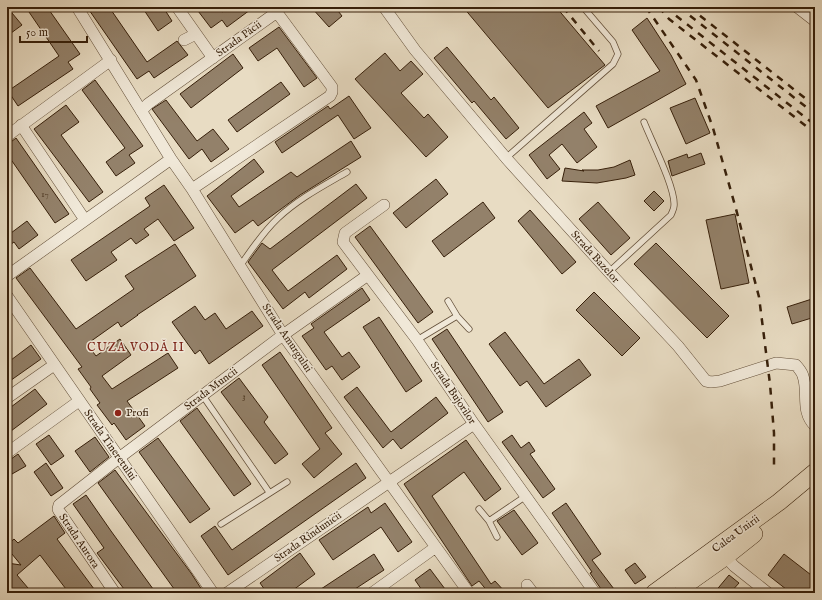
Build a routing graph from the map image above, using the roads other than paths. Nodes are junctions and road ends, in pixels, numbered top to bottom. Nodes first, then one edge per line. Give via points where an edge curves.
1 (77, 7) edge
2 (177, 7) edge
3 (384, 7) edge
4 (584, 7) edge
5 (798, 7) edge
6 (275, 10) edge
7 (815, 21) edge
8 (196, 34) junction
9 (184, 40) dead end
10 (213, 58) junction
11 (111, 60) junction
12 (141, 111) junction
13 (644, 122) dead end
14 (21, 126) junction
15 (7, 136) edge
16 (506, 158) junction
17 (171, 159) junction
18 (347, 172) dead end
19 (192, 189) junction
20 (384, 205) dead end
21 (85, 220) junction
22 (240, 266) junction
23 (608, 272) junction
24 (368, 275) junction
25 (7, 276) edge
26 (7, 296) edge
27 (448, 301) dead end
28 (457, 316) junction
29 (469, 329) dead end
30 (283, 335) junction
31 (417, 340) junction
32 (54, 365) junction
33 (203, 396) junction
34 (7, 398) edge
35 (79, 401) junction
36 (474, 424) junction
37 (815, 426) edge
38 (7, 453) edge
39 (119, 458) junction
40 (815, 472) edge
41 (286, 482) dead end
42 (388, 482) junction
43 (815, 485) edge
44 (269, 492) junction
45 (526, 495) junction
46 (58, 508) joint
47 (479, 509) dead end
48 (489, 521) junction
49 (221, 524) dead end
50 (497, 537) dead end
51 (436, 547) junction
52 (722, 552) junction
53 (115, 593) edge
54 (213, 593) edge
55 (227, 593) edge
56 (372, 593) edge
57 (469, 593) edge
58 (595, 593) edge
59 (654, 593) edge
60 (674, 593) edge
61 (768, 593) edge

1 - 11 street, Strada Amurgului
2 - 8 street
3 - 16 street, Strada Bazelor via 415,50
4 - 16 lane via 613,42 618,54 613,64
5 - 7 street
6 - 10 street, Strada Păcii
6 - 19 street, Strada Păcii via 332,88 332,92 330,96
8 - 9 street
8 - 10 street
10 - 12 street, Strada Păcii
11 - 12 street, Strada Amurgului
11 - 14 street
12 - 17 street, Strada Amurgului
13 - 23 lane via 664,168 674,197 674,206 671,215
14 - 15 street
14 - 21 street
16 - 23 street, Strada Bazelor
17 - 19 street, Strada Amurgului
17 - 21 street
18 - 22 lane via 304,198 279,218
19 - 22 street, Strada Amurgului
20 - 24 street, Strada Bujorilor via 343,235 345,246
21 - 25 street
22 - 30 street, Strada Amurgului
23 - 37 street, Strada Bazelor via 678,346 706,381 720,381 776,363 796,366 803,375 806,410 810,422
24 - 30 street, Strada Muncii
24 - 31 street, Strada Bujorilor
26 - 32 street, Strada Tineretului
27 - 28 lane
28 - 29 lane
28 - 31 lane
30 - 33 street, Strada Muncii
30 - 42 street, Strada Amurgului
31 - 36 street, Strada Bujorilor
32 - 34 street
32 - 35 street, Strada Tineretului
33 - 39 street, Strada Muncii
33 - 44 lane
35 - 38 street
35 - 39 street, Strada Tineretului
36 - 42 street
36 - 45 street, Strada Bujorilor
39 - 46 street, Strada Muncii
39 - 54 street, Strada Tineretului
40 - 52 main road, Calea Unirii
41 - 44 lane
42 - 51 street, Strada Amurgului
42 - 55 street, Strada Rîndunicii
43 - 52 main road, Calea Unirii via 787,509
44 - 49 lane
45 - 48 lane
45 - 58 street, Strada Bujorilor
46 - 53 street, Strada Aurora
47 - 48 lane
48 - 50 lane
51 - 56 street
51 - 57 street, Strada Amurgului
52 - 59 main road, Calea Unirii
52 - 60 main road, Calea Unirii
52 - 61 street via 734,566

